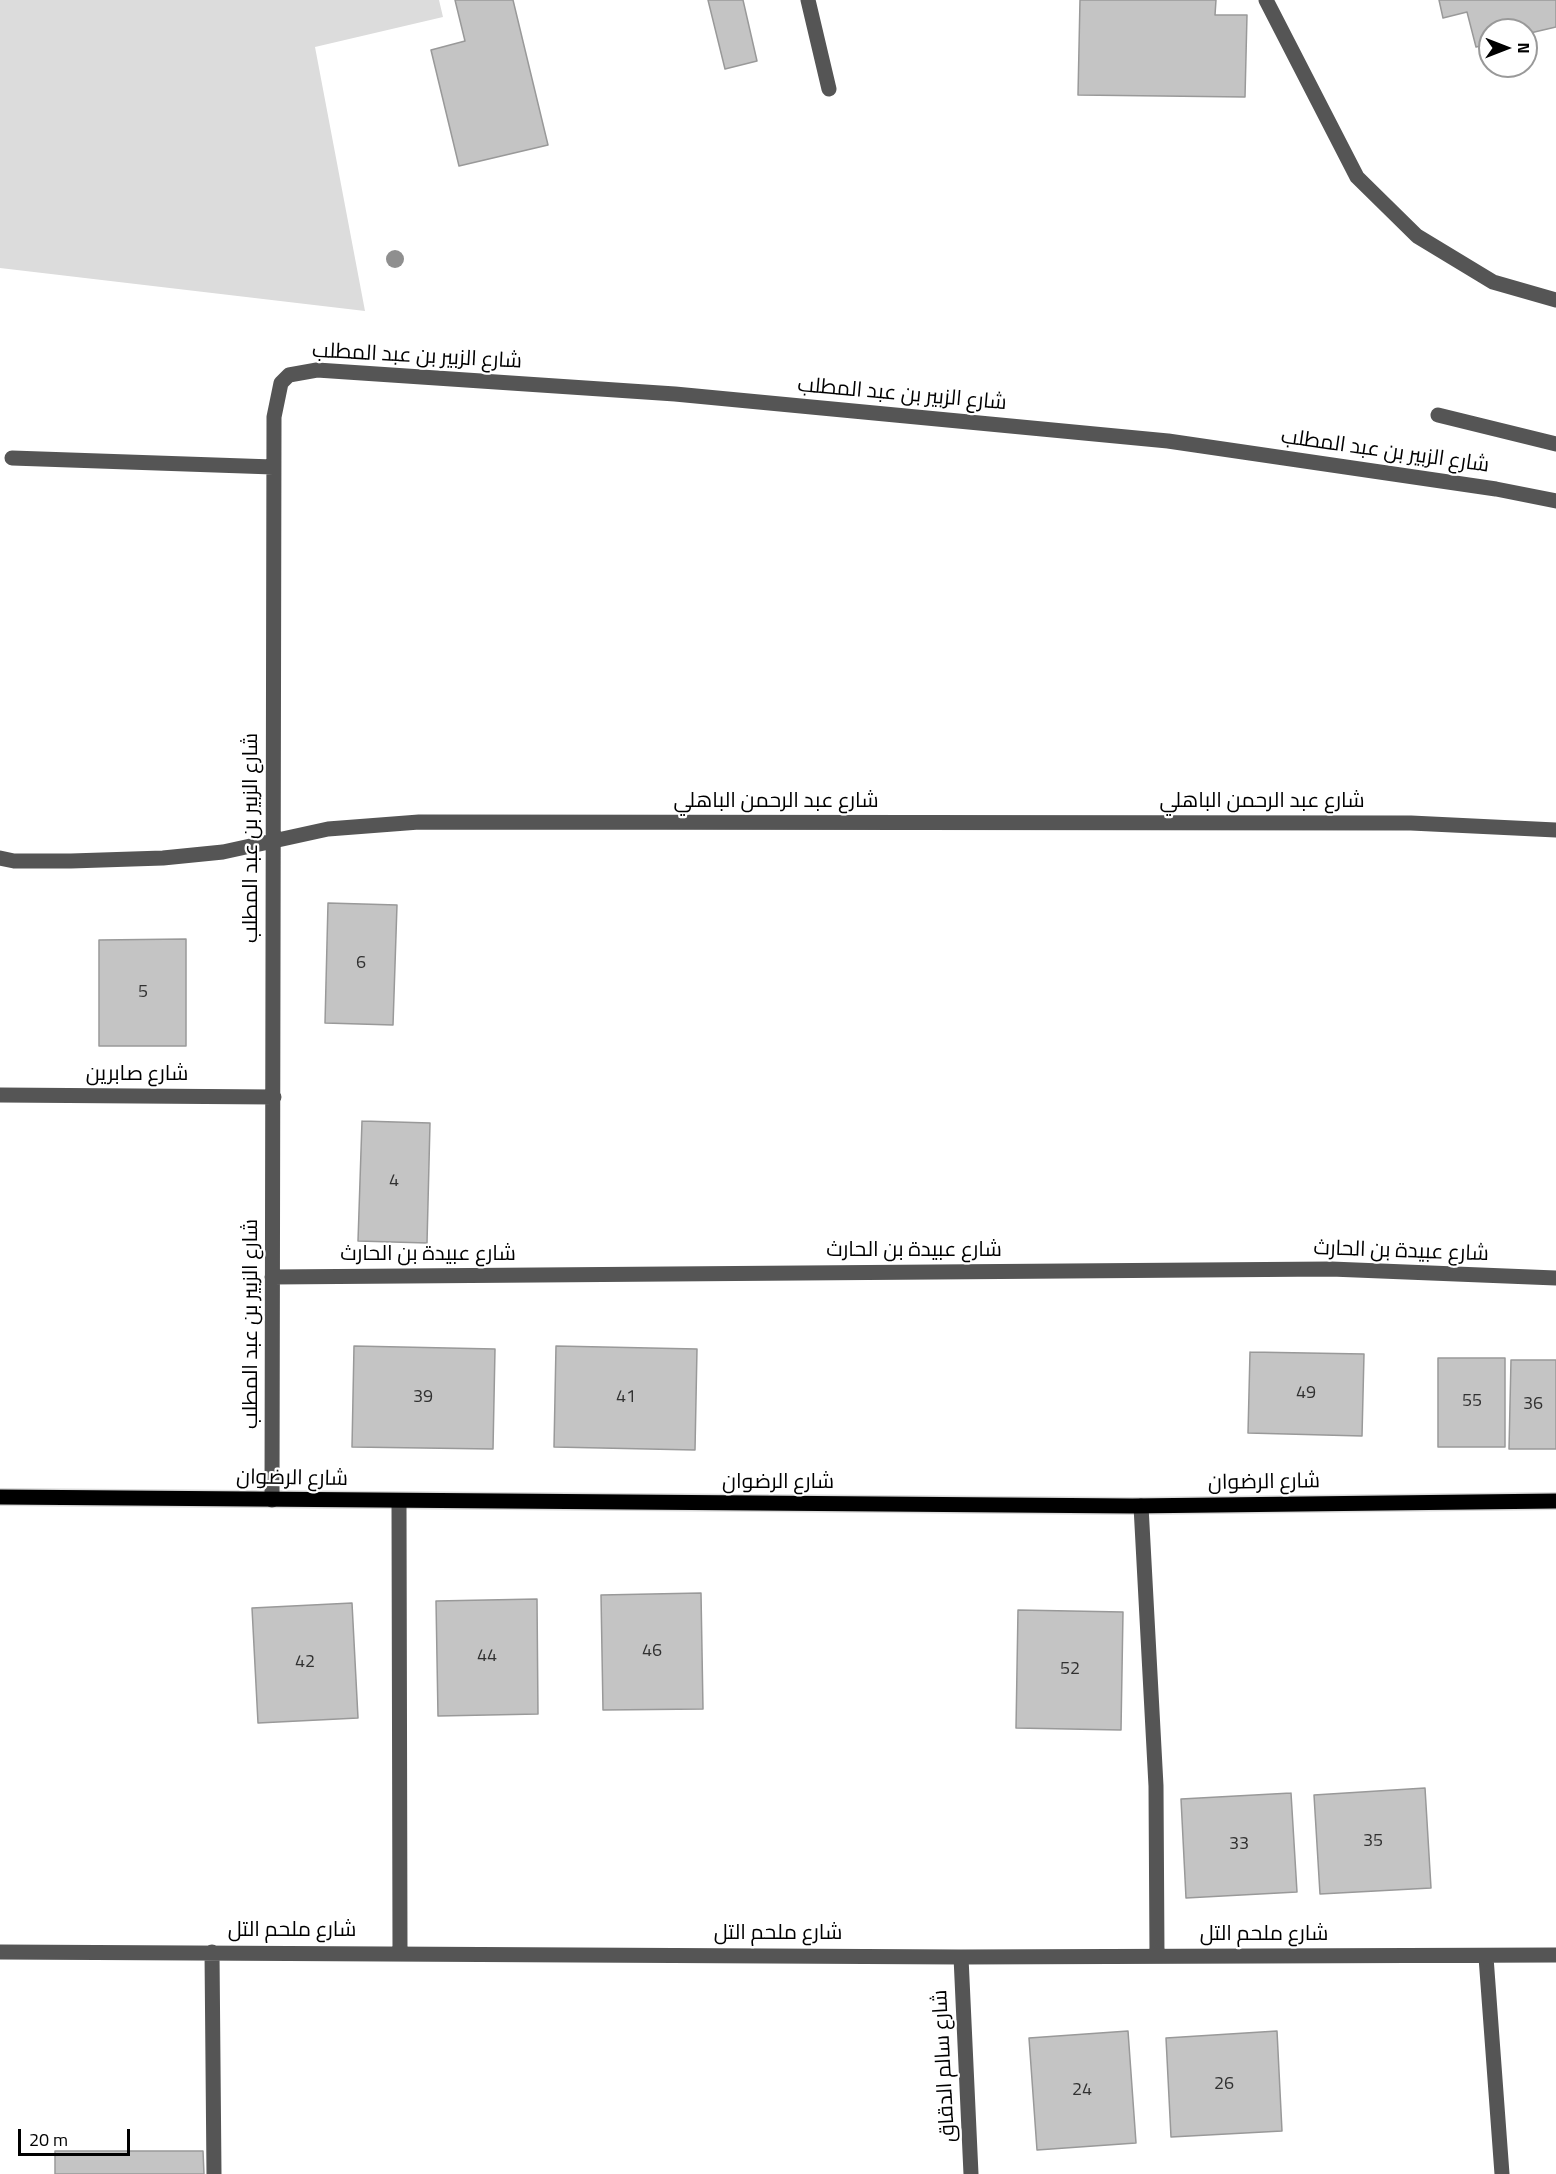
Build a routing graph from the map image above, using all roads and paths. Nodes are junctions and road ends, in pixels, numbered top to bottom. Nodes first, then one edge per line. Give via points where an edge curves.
1 (808, 0) edge
2 (1266, 0) edge
3 (829, 89) dead end
4 (1556, 300) edge
5 (1438, 415) dead end
6 (1556, 444) edge
7 (12, 458) dead end
8 (273, 467) junction
9 (1556, 501) edge
10 (1556, 830) edge
11 (272, 842) junction
12 (0, 858) edge
13 (0, 1095) edge
14 (274, 1096) junction
15 (272, 1277) junction
16 (1556, 1278) edge
17 (0, 1497) edge
18 (272, 1500) junction
19 (399, 1501) junction
20 (1556, 1501) edge
21 (1141, 1506) junction
22 (0, 1952) edge
23 (212, 1952) junction
24 (400, 1952) junction
25 (1556, 1955) edge
26 (1157, 1956) junction
27 (961, 1957) junction
28 (1486, 1957) junction
29 (214, 2174) edge
30 (972, 2174) edge
31 (1502, 2174) edge

1 - 3 street
2 - 4 street via 1357,177 1417,236 1493,282
5 - 6 street
7 - 8 street
8 - 9 street, شارع الزبير بن عبد المطلب via 274,417 281,383 289,375 317,370 675,394 1168,441
8 - 11 street, شارع الزبير بن عبد المطلب
10 - 11 street, شارع عبد الرحمن الباهلي via 1411,823 419,822 328,829
11 - 12 street, شارع عبد الرحمن الباهلي via 163,858
11 - 14 street, شارع الزبير بن عبد المطلب
13 - 14 street, شارع صابرين
14 - 15 street, شارع الزبير بن عبد المطلب
15 - 16 street, شارع عبيدة بن الحارث via 1331,1269
15 - 18 street, شارع الزبير بن عبد المطلب
17 - 18 main road, شارع الرضوان
18 - 19 main road, شارع الرضوان
19 - 21 main road, شارع الرضوان
19 - 24 street
20 - 21 main road, شارع الرضوان
21 - 26 street via 1156,1786
22 - 23 street, شارع ملحم التل
23 - 24 street, شارع ملحم التل
23 - 29 street
24 - 27 street, شارع ملحم التل
25 - 28 street, شارع ملحم التل
26 - 27 street, شارع ملحم التل
26 - 28 street, شارع ملحم التل
27 - 30 street, شارع سالم الدقاق
28 - 31 street

